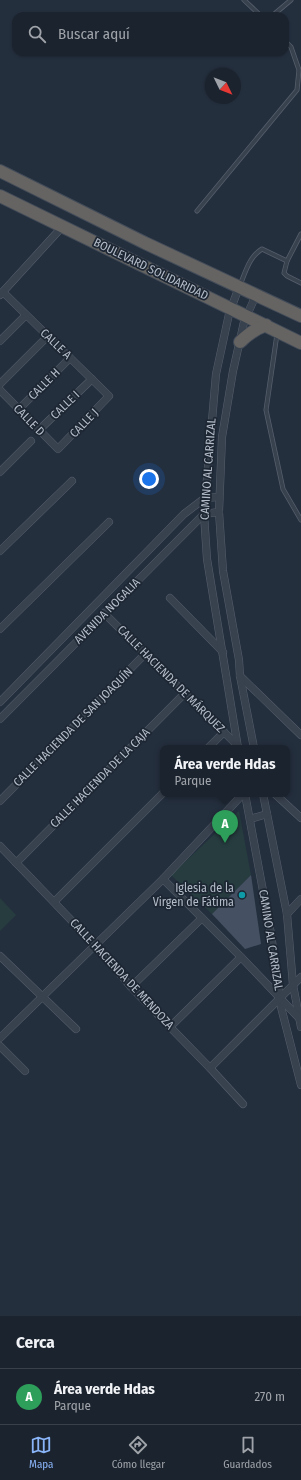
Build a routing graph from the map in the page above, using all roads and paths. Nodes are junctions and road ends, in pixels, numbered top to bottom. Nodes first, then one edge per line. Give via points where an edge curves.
1 (244, 0) edge
2 (291, 0) edge
3 (257, 12) edge
4 (277, 12) edge
5 (289, 46) edge
6 (0, 171) edge
7 (0, 196) edge
8 (197, 210) dead end
9 (63, 226) junction
10 (301, 234) edge
11 (287, 261) junction
12 (301, 283) edge
13 (239, 287) junction
14 (1, 294) edge
15 (256, 295) junction
16 (230, 308) junction
17 (26, 315) junction
18 (246, 316) junction
19 (301, 316) edge
20 (266, 325) junction
21 (278, 331) junction
22 (48, 336) junction
23 (0, 341) edge
24 (240, 342) junction
25 (301, 343) edge
26 (70, 358) junction
27 (92, 379) junction
28 (0, 384) edge
29 (0, 390) edge
30 (109, 396) joint
31 (19, 409) junction
32 (39, 430) junction
33 (31, 441) dead end
34 (58, 449) joint
35 (0, 472) edge
36 (72, 481) dead end
37 (219, 497) junction
38 (205, 498) junction
39 (218, 512) junction
40 (204, 514) junction
41 (301, 520) edge
42 (109, 522) dead end
43 (0, 551) edge
44 (170, 598) dead end
45 (104, 613) junction
46 (0, 629) edge
47 (223, 652) junction
48 (145, 654) junction
49 (240, 676) junction
50 (185, 693) junction
51 (0, 704) edge
52 (7, 712) junction
53 (0, 719) edge
54 (224, 732) junction
55 (301, 735) edge
56 (211, 745) edge
57 (235, 745) edge
58 (237, 745) edge
59 (253, 745) edge
60 (160, 796) edge
61 (241, 797) edge
62 (245, 797) edge
63 (264, 797) edge
64 (278, 797) edge
65 (0, 801) edge
66 (267, 814) junction
67 (301, 818) edge
68 (250, 819) junction
69 (0, 846) edge
70 (16, 863) junction
71 (163, 880) junction
72 (301, 899) edge
73 (54, 902) junction
74 (287, 914) junction
75 (202, 918) junction
76 (96, 945) junction
77 (0, 956) edge
78 (241, 957) junction
79 (301, 977) edge
80 (293, 985) junction
81 (131, 987) junction
82 (42, 997) junction
83 (280, 997) junction
84 (300, 1019) edge
85 (170, 1026) junction
86 (301, 1027) edge
87 (76, 1028) dead end
88 (0, 1038) edge
89 (0, 1046) edge
90 (210, 1068) junction
91 (25, 1071) dead end
92 (301, 1085) edge
93 (243, 1104) dead end

1 - 3 lane
2 - 4 lane
5 - 8 lane via 299,70 297,90
6 - 13 highway, BOULEVARD SOLIDARIDAD
7 - 9 highway, BOULEVARD SOLIDARIDAD
9 - 14 street
9 - 16 highway, BOULEVARD SOLIDARIDAD
10 - 11 lane
11 - 12 lane via 284,273
11 - 13 lane via 262,249 251,258
13 - 15 highway, BOULEVARD SOLIDARIDAD
13 - 16 street, CAMINO AL CARRIZAL
14 - 17 street, CALLE A
15 - 18 street, CAMINO AL CARRIZAL
15 - 19 highway, BOULEVARD SOLIDARIDAD
16 - 18 highway, BOULEVARD SOLIDARIDAD
16 - 38 street, CAMINO AL CARRIZAL via 216,374
17 - 22 street, CALLE A
17 - 23 street
18 - 20 highway, BOULEVARD SOLIDARIDAD
18 - 24 street, CAMINO AL CARRIZAL
20 - 21 highway, BOULEVARD SOLIDARIDAD
20 - 24 highway via 247,334
21 - 25 highway, BOULEVARD SOLIDARIDAD
21 - 41 lane via 266,410 283,489
22 - 26 street, CALLE A
22 - 28 street
24 - 37 street, CAMINO AL CARRIZAL via 222,437
26 - 27 street, CALLE A
26 - 31 street, CALLE H
27 - 30 street, CALLE A
27 - 32 street, CALLE I
29 - 31 street, CALLE D
30 - 34 street, CALLE J
31 - 32 street, CALLE D
32 - 34 street, CALLE D
33 - 35 street
36 - 43 street
37 - 38 street
37 - 39 street, CAMINO AL CARRIZAL
38 - 40 street, CAMINO AL CARRIZAL
38 - 51 street, AVENIDA NOGALIA via 184,514
39 - 40 street
39 - 49 street, CAMINO AL CARRIZAL via 223,571
40 - 45 street, AVENIDA NOGALIA
40 - 47 street, CAMINO AL CARRIZAL via 207,559
42 - 46 street
44 - 47 street
45 - 48 street, CALLE HACIENDA DE MÁRQUEZ
45 - 52 street, AVENIDA NOGALIA
47 - 58 street, CAMINO AL CARRIZAL
48 - 50 street, CALLE HACIENDA DE MÁRQUEZ
48 - 65 street, CALLE HACIENDA DE SAN JOAQUÍN
49 - 55 street
49 - 59 street, CAMINO AL CARRIZAL
50 - 54 street, CALLE HACIENDA DE MÁRQUEZ
50 - 70 street, CALLE HACIENDA DE LA CAJA
51 - 52 street
52 - 53 street, AVENIDA NOGALIA
54 - 56 street
54 - 57 street, CALLE HACIENDA DE MÁRQUEZ
60 - 73 street
61 - 71 street
62 - 68 street, CAMINO AL CARRIZAL
63 - 66 street, CAMINO AL CARRIZAL
64 - 67 street
66 - 68 street
66 - 74 street, CAMINO AL CARRIZAL
68 - 83 street, CAMINO AL CARRIZAL
69 - 70 street, CALLE HACIENDA DE MENDOZA
70 - 73 street, CALLE HACIENDA DE MENDOZA
71 - 75 street
71 - 76 street
72 - 74 street
73 - 76 street, CALLE HACIENDA DE MENDOZA
74 - 80 street, CAMINO AL CARRIZAL
75 - 78 street
75 - 81 street
76 - 81 street, CALLE HACIENDA DE MENDOZA
76 - 82 street
77 - 82 street
78 - 83 street
78 - 85 street
79 - 80 street
80 - 83 street
80 - 84 street, CAMINO AL CARRIZAL
81 - 85 street, CALLE HACIENDA DE MENDOZA
82 - 87 street
82 - 88 street
83 - 84 street
83 - 90 street
83 - 92 street, CAMINO AL CARRIZAL
84 - 86 street, CAMINO AL CARRIZAL
85 - 90 street, CALLE HACIENDA DE MENDOZA
89 - 91 street
90 - 93 street, CALLE HACIENDA DE MENDOZA

